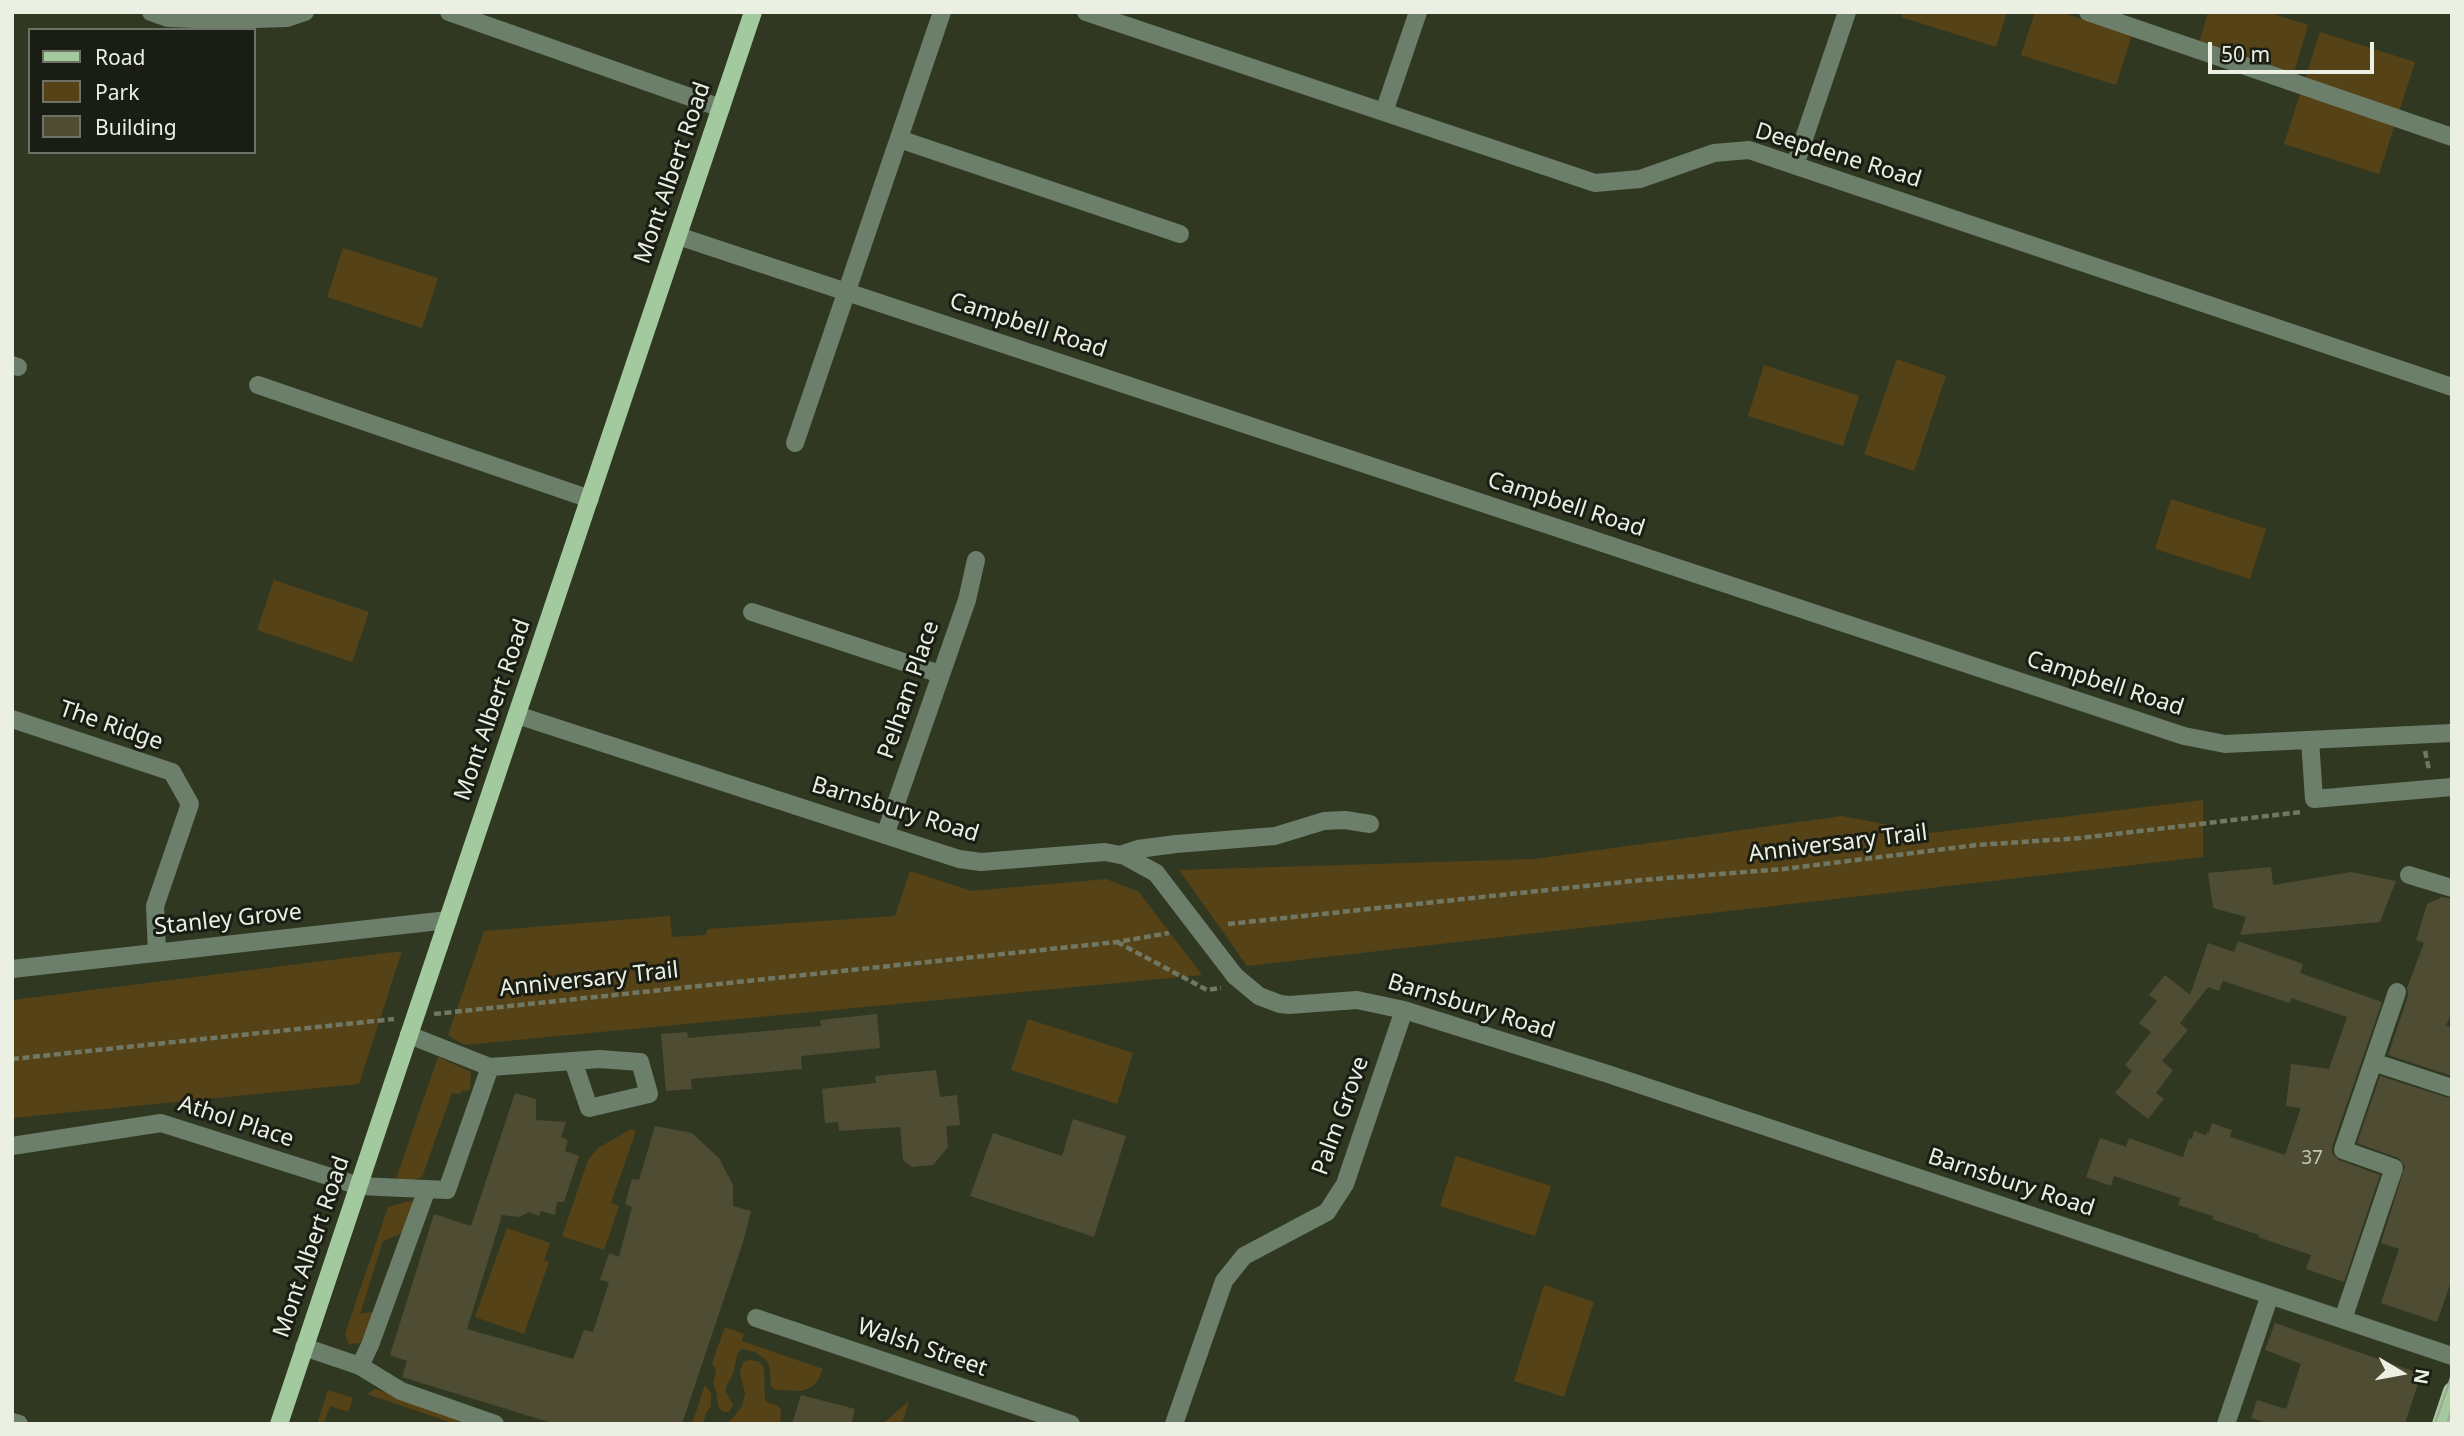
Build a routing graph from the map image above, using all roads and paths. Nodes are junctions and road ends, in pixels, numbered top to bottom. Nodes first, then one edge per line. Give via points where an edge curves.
1 (151, 12) edge
2 (305, 12) edge
3 (449, 12) edge
4 (753, 12) edge
5 (942, 12) edge
6 (1418, 12) edge
7 (1847, 12) edge
8 (2088, 12) edge
9 (1096, 14) edge
10 (721, 108) junction
11 (1384, 112) junction
12 (2452, 137) edge
13 (899, 139) junction
14 (1795, 164) junction
15 (1180, 234) dead end
16 (678, 236) junction
17 (848, 292) junction
18 (2450, 381) edge
19 (258, 385) dead end
20 (795, 443) dead end
21 (590, 499) junction
22 (976, 560) dead end
23 (752, 612) dead end
24 (940, 674) junction
25 (517, 715) junction
26 (12, 719) edge
27 (2452, 733) edge
28 (2423, 735) junction
29 (2310, 740) junction
30 (2452, 787) edge
31 (2432, 789) junction
32 (2306, 811) dead end
33 (1370, 824) dead end
34 (885, 835) junction
35 (1119, 855) junction
36 (2409, 875) dead end
37 (2452, 888) edge
38 (448, 920) junction
39 (1228, 924) dead end
40 (1169, 933) dead end
41 (1116, 942) junction
42 (157, 953) junction
43 (12, 969) edge
44 (1206, 990) dead end
45 (2397, 992) dead end
46 (1404, 1010) junction
47 (426, 1015) dead end
48 (399, 1018) dead end
49 (409, 1035) junction
50 (12, 1059) edge
51 (576, 1061) dead end
52 (2373, 1062) junction
53 (490, 1067) junction
54 (2452, 1088) edge
55 (12, 1146) edge
56 (359, 1186) junction
57 (427, 1189) junction
58 (2270, 1295) junction
59 (756, 1318) dead end
60 (2343, 1319) junction
61 (304, 1347) junction
62 (2452, 1356) edge
63 (360, 1366) junction
64 (2452, 1391) edge
65 (12, 1422) edge
66 (19, 1424) edge
67 (279, 1424) edge
68 (495, 1424) edge
69 (1071, 1424) edge
70 (1174, 1424) edge
71 (2227, 1424) edge
72 (2441, 1424) edge

1 - 2 street via 168,18 224,20 288,18
3 - 10 street
4 - 10 main road, Mont Albert Road
5 - 13 street
6 - 11 street
7 - 14 street
8 - 12 street
9 - 11 street, Deepdene Road
10 - 16 main road, Mont Albert Road
11 - 14 street, Deepdene Road via 1595,183 1640,179 1714,153 1749,150
13 - 15 street
13 - 17 street
14 - 18 street, Deepdene Road
16 - 17 street, Campbell Road
16 - 21 main road, Mont Albert Road
17 - 20 street
17 - 29 street, Campbell Road via 2184,736 2225,744
19 - 21 street
21 - 25 main road, Mont Albert Road
22 - 24 street, Pelham Place
23 - 24 street
24 - 34 street, Pelham Place
25 - 34 street, Barnsbury Road
25 - 38 main road, Mont Albert Road
26 - 42 street, The Ridge via 172,772 190,804 155,906
27 - 28 street, Campbell Road
28 - 29 street, Campbell Road
28 - 31 path
29 - 31 street via 2314,799
30 - 31 street
32 - 39 path, Anniversary Trail
33 - 35 street via 1335,820 1275,836 1176,844
34 - 35 street, Barnsbury Road via 981,862 1101,852
35 - 46 street, Barnsbury Road, bridge via 1156,873 1235,976 1259,996 1280,1004 1356,1000
36 - 37 street
38 - 42 street, Stanley Grove
38 - 49 main road, Mont Albert Road, bridge
40 - 41 path, Anniversary Trail
41 - 44 path
41 - 47 path, Anniversary Trail
42 - 43 street, Stanley Grove
45 - 52 street
46 - 58 street, Barnsbury Road
46 - 70 street, Palm Grove via 1345,1184 1327,1212 1244,1256 1224,1281
48 - 50 path
49 - 53 street
49 - 56 main road, Mont Albert Road
51 - 53 street
52 - 54 street
52 - 60 street via 2343,1150 2394,1168
53 - 57 street via 447,1190
55 - 56 street, Athol Place via 161,1124
56 - 57 street, Athol Place
56 - 61 main road, Mont Albert Road
57 - 63 street
58 - 60 street, Barnsbury Road
58 - 71 street
59 - 69 street, Walsh Street
60 - 62 street, Barnsbury Road
61 - 63 street
61 - 67 main road, Mont Albert Road
63 - 68 street via 401,1391
64 - 72 main road
65 - 66 street

